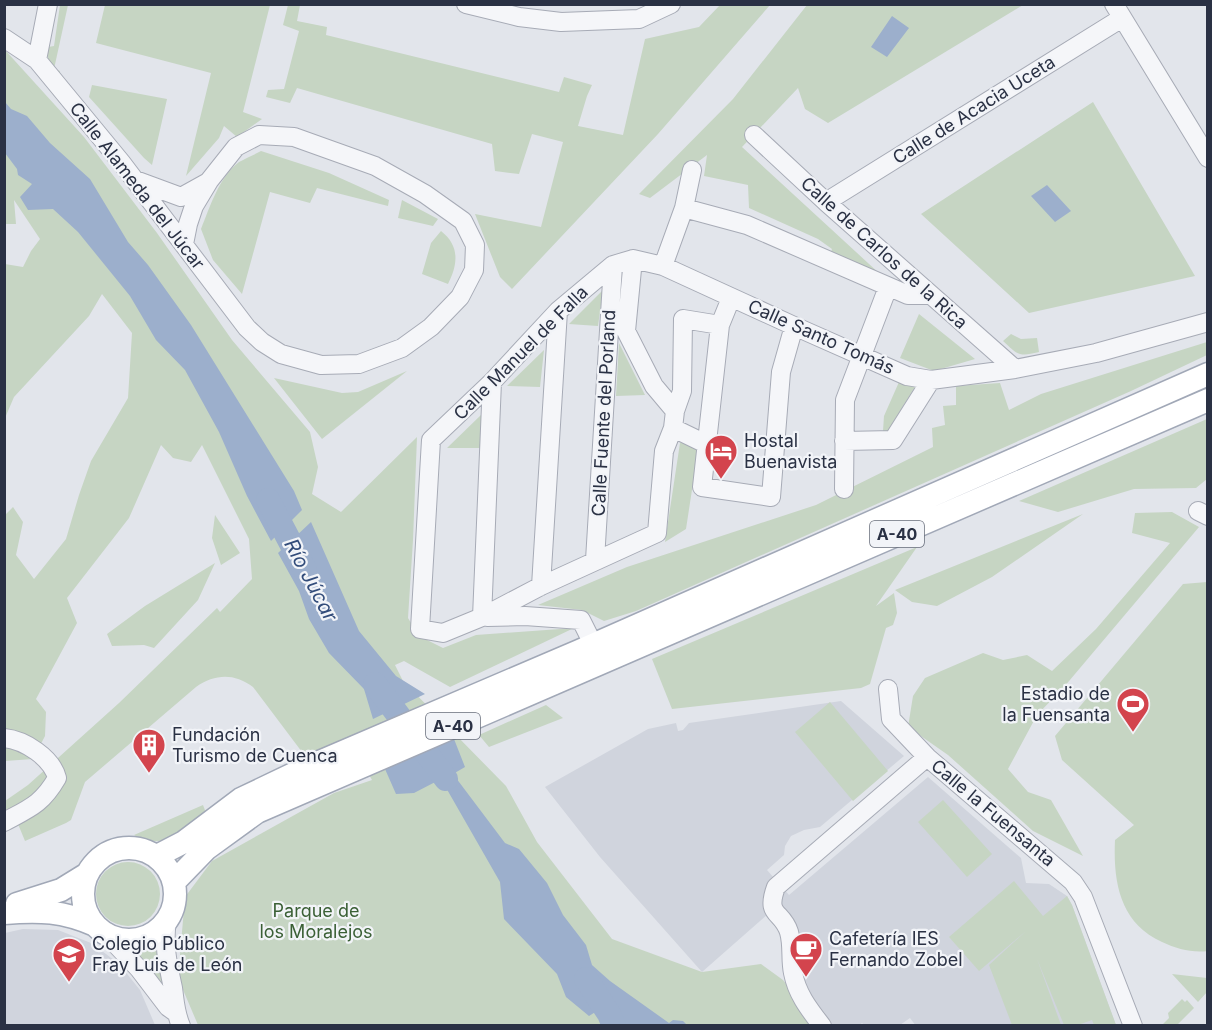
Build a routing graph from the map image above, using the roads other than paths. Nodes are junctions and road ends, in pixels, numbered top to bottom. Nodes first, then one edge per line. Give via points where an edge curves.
1 (48, 4) edge
2 (466, 4) edge
3 (671, 4) edge
4 (1118, 11) edge
5 (4, 38) edge
6 (37, 60) junction
7 (754, 135) dead end
8 (1208, 158) edge
9 (692, 170) dead end
10 (135, 180) junction
11 (209, 181) junction
12 (826, 201) junction
13 (684, 208) junction
14 (184, 244) junction
15 (633, 259) junction
16 (613, 265) junction
17 (663, 266) junction
18 (888, 287) junction
19 (931, 295) junction
20 (731, 298) junction
21 (558, 311) junction
22 (1208, 322) edge
23 (720, 325) junction
24 (794, 326) junction
25 (861, 356) junction
26 (1015, 369) junction
27 (1208, 374) edge
28 (931, 380) junction
29 (492, 382) junction
30 (1208, 400) edge
31 (674, 419) junction
32 (844, 441) junction
33 (706, 444) junction
34 (844, 489) dead end
35 (595, 561) junction
36 (541, 586) junction
37 (482, 617) junction
38 (586, 654) junction
39 (888, 689) dead end
40 (4, 738) edge
41 (927, 757) junction
42 (314, 775) junction
43 (4, 822) edge
44 (157, 856) junction
45 (87, 874) junction
46 (174, 882) junction
47 (4, 912) edge
48 (167, 921) junction
49 (101, 930) junction
50 (178, 1019) edge
51 (822, 1026) edge
52 (1133, 1026) edge

1 - 6 street
2 - 3 street via 561,22 639,19
4 - 8 street
4 - 12 street, Calle de Acacia Uceta
5 - 6 street, Calle Alameda del Júcar
6 - 10 street, Calle Alameda del Júcar
7 - 12 street, Calle de Carlos de la Rica
9 - 13 street
10 - 11 street via 181,197
10 - 14 street, Calle Alameda del Júcar
11 - 14 street via 194,206
11 - 14 street, Calle Alameda del Júcar via 236,147 258,135 294,137 375,166 463,221 475,245 474,270 460,297 431,327 402,348 359,364 321,365 281,354 262,342 247,328
12 - 19 street, Calle de Carlos de la Rica
13 - 17 street
13 - 18 street via 747,225
15 - 16 street, Calle Manuel de Falla
15 - 17 street, Calle Santo Tomás
15 - 31 street via 626,331
16 - 21 street, Calle Manuel de Falla
16 - 35 street, Calle Fuente del Porland
17 - 20 street, Calle Santo Tomás
18 - 19 street via 908,296
18 - 25 street
19 - 26 street, Calle de Carlos de la Rica
20 - 23 street
20 - 24 street, Calle Santo Tomás
21 - 29 street, Calle Manuel de Falla
21 - 36 street
22 - 26 street, Calle Santo Tomás via 1096,353
23 - 31 street via 683,319 682,391
23 - 33 street
24 - 25 street, Calle Santo Tomás
24 - 33 street via 781,372 771,497 702,487
25 - 28 street, Calle Santo Tomás
25 - 32 street via 845,400
26 - 28 street, Calle Santo Tomás
27 - 38 main road, A-40
28 - 32 street via 893,440
29 - 37 street
29 - 37 street, Calle Manuel de Falla via 431,440 420,629 443,633
30 - 38 main road, A-40
31 - 33 street
31 - 35 street via 664,451 657,534
32 - 34 street
35 - 36 street
36 - 37 street
37 - 38 street via 581,620
38 - 42 main road, A-40
39 - 41 street via 891,719
40 - 43 street via 40,754 55,769 57,778 41,801
41 - 51 street, Calle la Fuensanta via 776,887 771,900 788,929 798,993
41 - 52 street, Calle la Fuensanta via 1073,882 1083,897
42 - 44 main road, A-40 via 241,799 184,842
42 - 46 main road, A-40 via 201,854
44 - 45 main road via 141,849 123,848 100,858
44 - 46 main road
45 - 47 main road via 61,890
45 - 49 main road via 83,901 87,914
46 - 48 main road via 175,900
47 - 49 main road via 49,911
48 - 49 main road via 140,939 126,940
48 - 50 street via 165,953
49 - 50 street via 139,969

